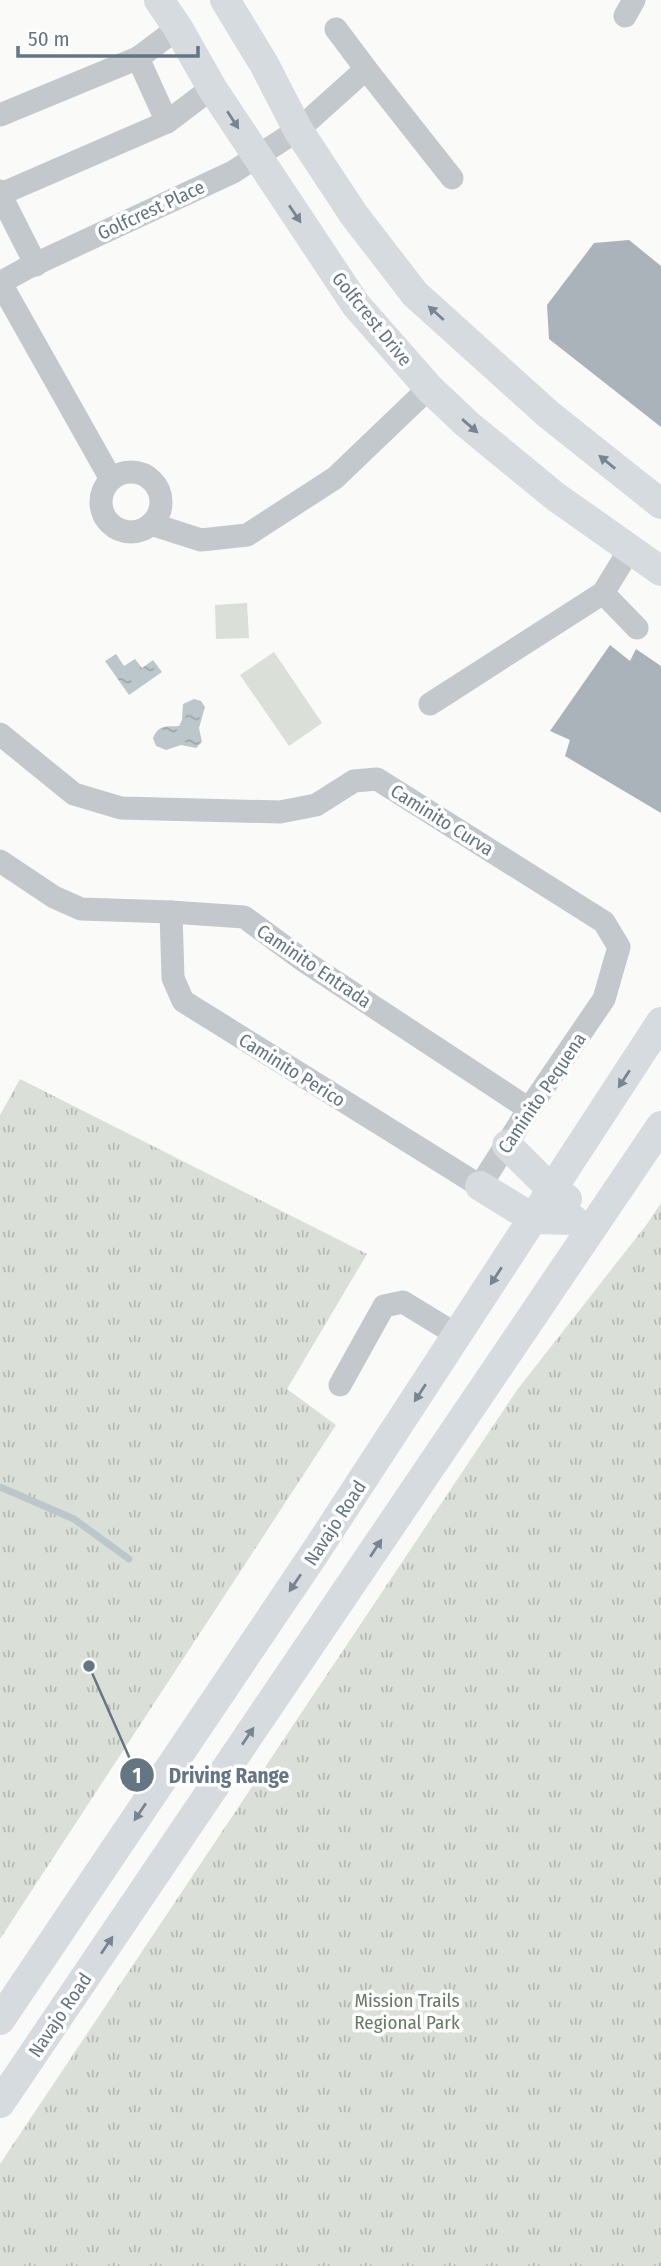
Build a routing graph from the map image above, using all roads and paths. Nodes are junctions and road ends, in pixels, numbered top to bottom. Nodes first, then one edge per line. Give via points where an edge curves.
1 (159, 0) edge
2 (225, 0) edge
3 (178, 28) junction
4 (336, 29) dead end
5 (138, 58) junction
6 (366, 69) junction
7 (212, 88) junction
8 (0, 115) edge
9 (167, 122) junction
10 (298, 130) junction
11 (257, 157) junction
12 (452, 178) dead end
13 (0, 193) edge
14 (36, 265) junction
15 (0, 283) edge
16 (429, 388) junction
17 (111, 479) junction
18 (661, 505) edge
19 (151, 524) junction
20 (630, 549) junction
21 (661, 571) edge
22 (603, 593) junction
23 (637, 628) dead end
24 (430, 704) dead end
25 (0, 734) edge
26 (0, 861) edge
27 (171, 912) junction
28 (604, 999) joint
29 (661, 1022) edge
30 (529, 1109) junction
31 (661, 1126) edge
32 (507, 1145) junction
33 (629, 1173) junction
34 (480, 1186) junction
35 (552, 1190) junction
36 (534, 1219) junction
37 (574, 1220) junction
38 (457, 1335) junction
39 (340, 1385) dead end
40 (427, 1470) junction
41 (0, 2020) edge
42 (0, 2103) edge

1 - 3 main road, Golfcrest Drive
2 - 10 main road
3 - 5 street
3 - 7 main road, Golfcrest Drive
4 - 6 street
5 - 8 street
5 - 9 street
6 - 10 street, Golfcrest Place
6 - 12 street
7 - 9 street
7 -> 11 main road, Golfcrest Drive
9 - 13 street
10 - 11 street, Golfcrest Place
18 -> 10 main road via 548,414 415,294 354,215
11 - 14 street, Golfcrest Place
11 -> 16 main road, Golfcrest Drive via 356,305
13 - 14 street
14 - 15 street, Golfcrest Place
15 - 17 street
16 - 19 street via 334,478 247,534 201,540
16 -> 20 main road, Golfcrest Drive via 556,497
17 - 19 street via 102,495 111,524 131,531
17 - 19 street via 138,472 156,484 161,505
20 - 21 main road, Golfcrest Drive
20 - 22 street
22 - 23 street
22 - 24 street
25 - 28 street, Caminito Curva via 74,793 121,808 280,812 316,806 354,781 377,779 604,922 619,947
26 - 27 street, Caminito Entrada via 81,909
27 - 30 street, Caminito Entrada via 244,918
27 - 34 street, Caminito Perico via 173,978 183,1001
28 - 30 street, Caminito Pequena
29 -> 35 main road, Navajo Road
30 - 32 street, Caminito Pequena
31 - 33 main road, Navajo Road
32 - 34 street, Caminito Pequena
32 - 35 main road
33 - 37 main road
33 - 40 main road, Navajo Road
34 - 36 main road
35 - 36 main road, Navajo Road
35 - 37 main road via 566,1198
36 - 37 main road
36 -> 38 main road, Navajo Road
37 - 40 main road via 465,1380
38 - 39 street via 403,1301 384,1306
38 -> 41 main road, Navajo Road
42 -> 40 main road, Navajo Road

